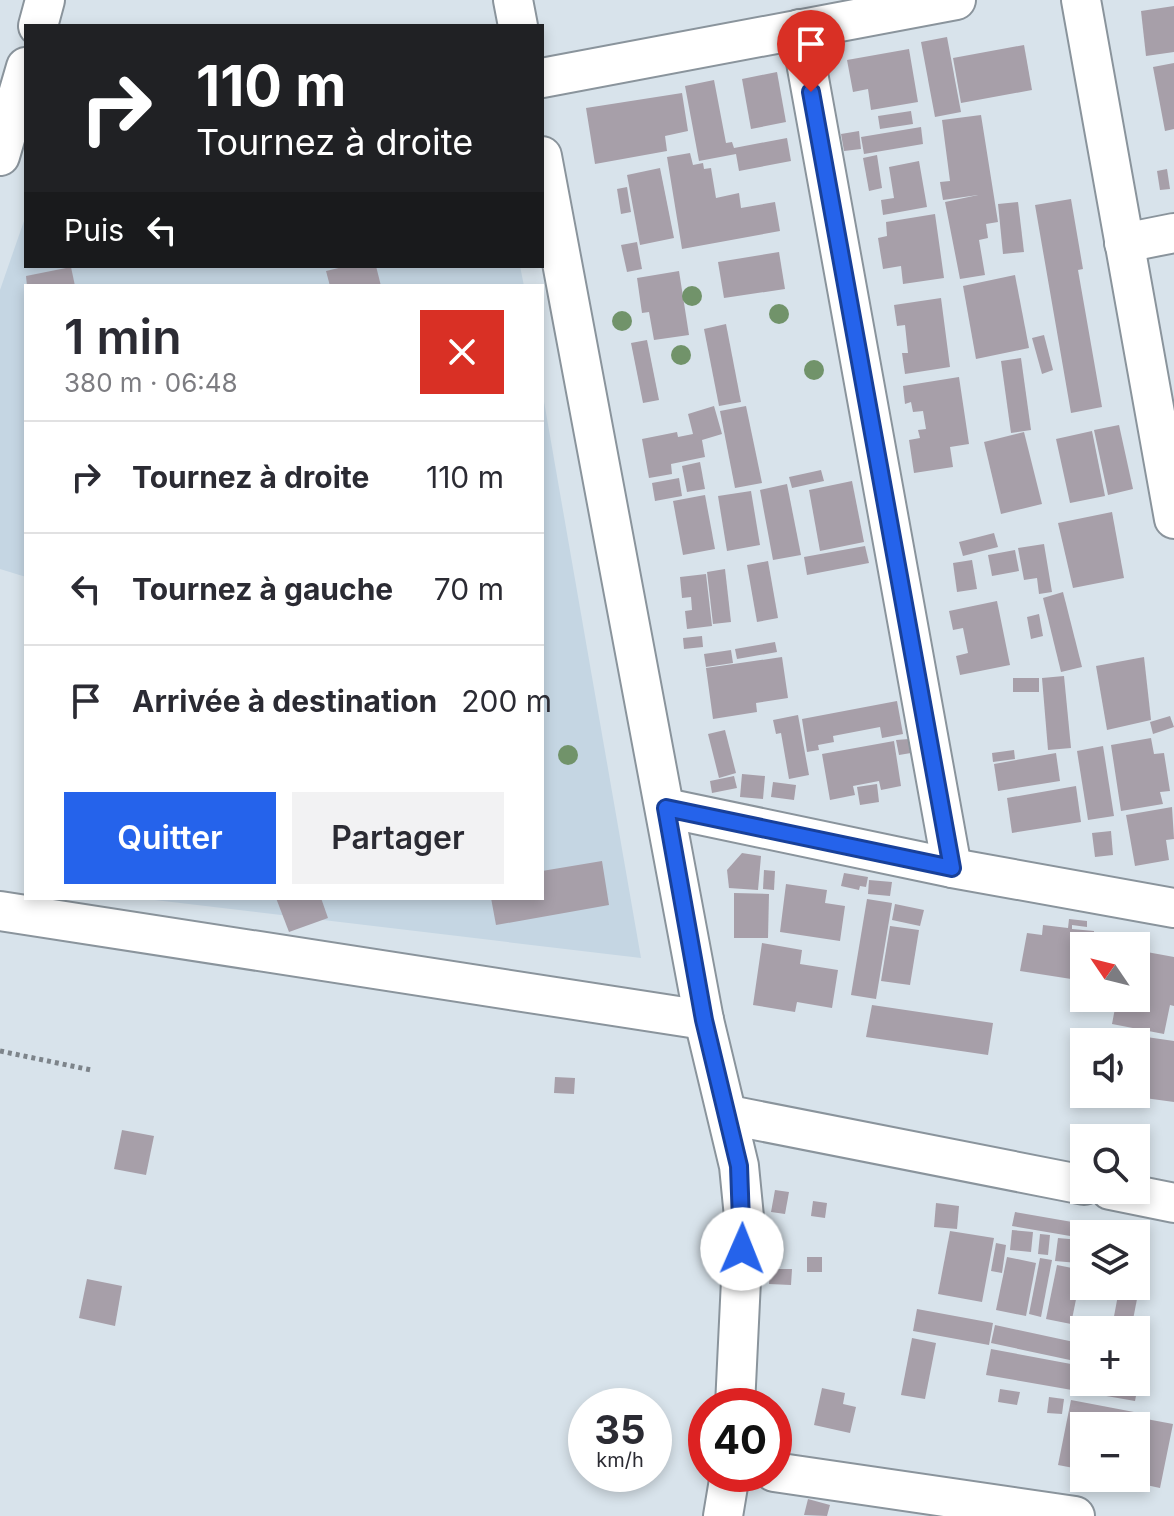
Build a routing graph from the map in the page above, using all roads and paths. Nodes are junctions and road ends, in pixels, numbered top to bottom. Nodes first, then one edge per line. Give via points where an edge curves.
1 (513, 0) edge
2 (956, 0) edge
3 (1081, 0) edge
4 (518, 24) edge
5 (800, 29) junction
6 (24, 74) edge
7 (544, 78) edge
8 (24, 154) edge
9 (0, 157) edge
10 (544, 167) edge
11 (1174, 233) edge
12 (1124, 243) junction
13 (1174, 519) edge
14 (666, 808) junction
15 (952, 868) junction
16 (1174, 908) edge
17 (0, 911) edge
18 (704, 1020) junction
19 (0, 1051) edge
20 (91, 1070) dead end
21 (729, 1115) junction
22 (1070, 1182) edge
23 (1150, 1198) edge
24 (1174, 1203) edge
25 (736, 1388) edge
26 (792, 1475) edge
27 (727, 1492) edge
28 (1060, 1515) edge
29 (723, 1516) edge

1 - 4 street
2 - 5 street
3 - 12 street
5 - 7 street
5 - 15 street
6 - 9 street
8 - 9 street
10 - 14 street
11 - 12 street
12 - 13 street
14 - 15 street
14 - 18 street
15 - 16 street
17 - 18 street
18 - 21 street
19 - 20 path
21 - 22 street
21 - 25 street via 744,1217
23 - 24 street
26 - 28 street
27 - 29 street

